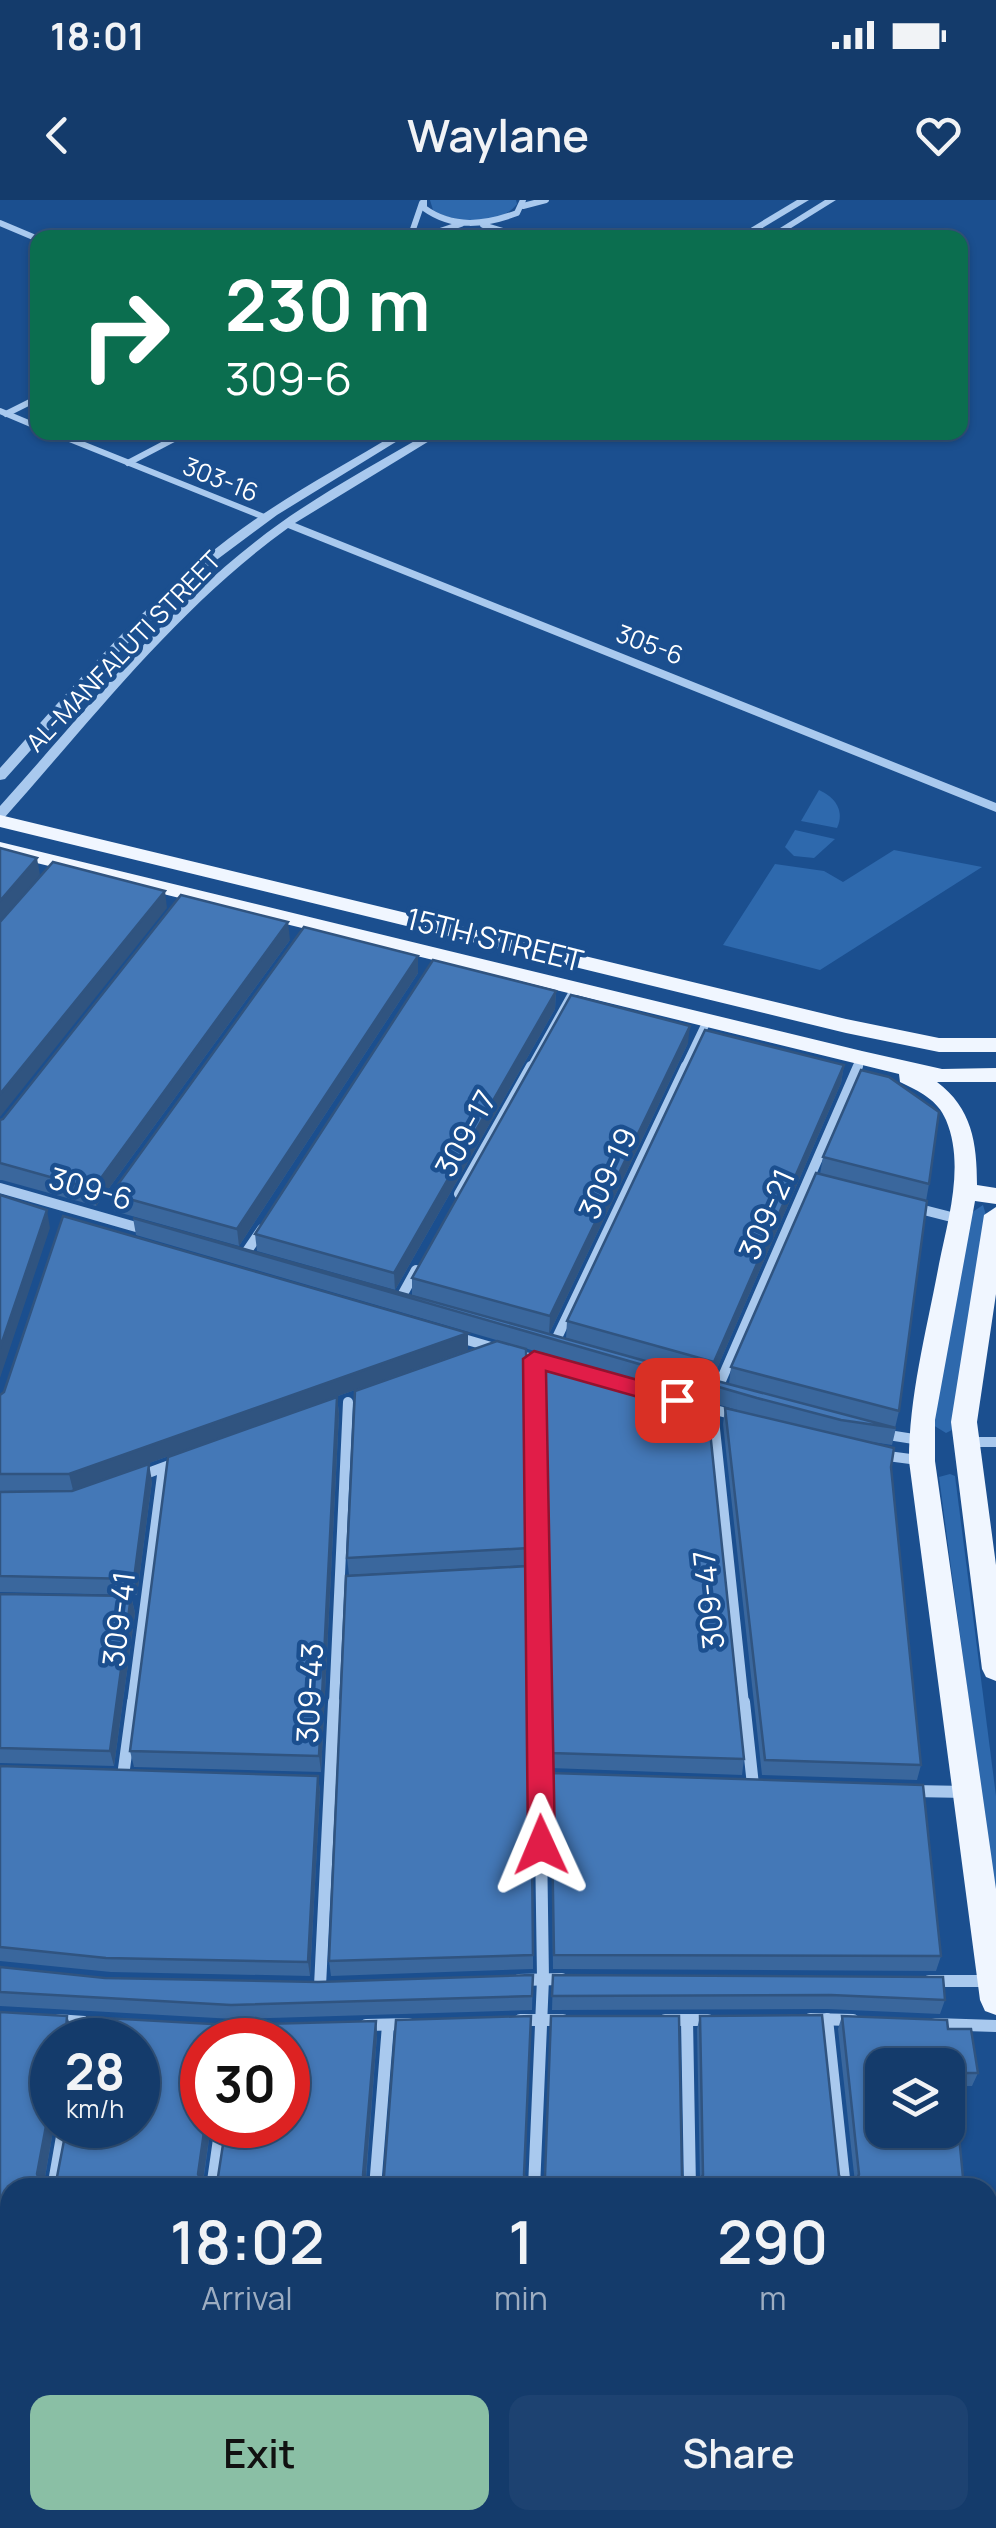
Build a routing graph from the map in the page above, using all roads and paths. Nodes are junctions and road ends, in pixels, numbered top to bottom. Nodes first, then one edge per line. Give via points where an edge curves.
1 (546, 200) edge
2 (804, 200) edge
3 (831, 200) edge
4 (423, 201) edge
5 (523, 203) edge
6 (792, 207) junction
7 (810, 212) junction
8 (506, 218) junction
9 (0, 223) edge
10 (466, 223) junction
11 (477, 223) junction
12 (413, 230) edge
13 (444, 230) edge
14 (500, 230) edge
15 (518, 230) edge
16 (752, 230) edge
17 (781, 230) edge
18 (30, 236) edge
19 (30, 401) edge
20 (3, 412) edge
21 (30, 424) edge
22 (71, 440) edge
23 (173, 440) edge
24 (394, 440) edge
25 (426, 440) edge
26 (128, 464) junction
27 (338, 473) junction
28 (357, 481) junction
29 (264, 517) junction
30 (287, 524) junction
31 (197, 570) junction
32 (220, 577) junction
33 (182, 584) junction
34 (207, 589) junction
35 (61, 709) junction
36 (90, 715) junction
37 (0, 776) edge
38 (996, 808) edge
39 (0, 818) edge
40 (0, 848) edge
41 (688, 985) junction
42 (574, 990) junction
43 (672, 1014) junction
44 (706, 1022) junction
45 (996, 1044) edge
46 (862, 1058) junction
47 (987, 1076) edge
48 (808, 1180) junction
49 (827, 1185) edge
50 (0, 1188) edge
51 (964, 1191) junction
52 (996, 1196) edge
53 (457, 1197) edge
54 (111, 1201) edge
55 (903, 1204) edge
56 (996, 1215) edge
57 (100, 1216) junction
58 (959, 1219) junction
59 (265, 1223) edge
60 (152, 1231) edge
61 (224, 1252) edge
62 (243, 1257) junction
63 (261, 1262) edge
64 (418, 1266) edge
65 (382, 1296) edge
66 (945, 1299) junction
67 (399, 1301) junction
68 (416, 1306) edge
69 (982, 1308) junction
70 (440, 1332) edge
71 (537, 1340) edge
72 (554, 1344) junction
73 (496, 1348) junction
74 (569, 1348) edge
75 (478, 1355) edge
76 (534, 1359) junction
77 (570, 1369) edge
78 (699, 1385) edge
79 (716, 1390) junction
80 (366, 1395) edge
81 (735, 1395) edge
82 (677, 1400) edge
83 (348, 1402) junction
84 (329, 1408) edge
85 (713, 1410) junction
86 (750, 1420) edge
87 (865, 1430) edge
88 (996, 1442) edge
89 (858, 1450) edge
90 (921, 1450) junction
91 (966, 1452) junction
92 (181, 1461) edge
93 (163, 1468) junction
94 (128, 1480) edge
95 (538, 1573) junction
96 (518, 1574) edge
97 (358, 1583) edge
98 (339, 1584) junction
99 (128, 1604) edge
100 (146, 1604) junction
101 (996, 1670) edge
102 (106, 1776) edge
103 (123, 1776) junction
104 (142, 1777) edge
105 (540, 1778) junction
106 (560, 1778) edge
107 (310, 1782) edge
108 (330, 1782) junction
109 (734, 1784) edge
110 (753, 1785) junction
111 (772, 1786) edge
112 (889, 1790) edge
113 (967, 1792) junction
114 (543, 1979) junction
115 (582, 1979) edge
116 (506, 1980) edge
117 (915, 1980) edge
118 (338, 1985) edge
119 (300, 1986) edge
120 (320, 1986) junction
121 (995, 1991) edge
122 (540, 2020) junction
123 (577, 2020) edge
124 (650, 2020) edge
125 (687, 2020) junction
126 (727, 2020) edge
127 (787, 2020) edge
128 (827, 2020) junction
129 (502, 2021) edge
130 (864, 2021) edge
131 (921, 2023) edge
132 (426, 2024) edge
133 (388, 2025) junction
134 (349, 2026) edge
135 (996, 2026) edge
136 (60, 2148) edge
137 (218, 2148) edge
138 (54, 2178) edge
139 (213, 2178) edge
140 (376, 2178) edge
141 (534, 2178) edge
142 (690, 2178) edge
143 (844, 2178) edge

1 - 5 street
2 - 6 street
3 - 7 street
4 - 10 street via 440,218
4 - 12 street
5 - 8 street
6 - 7 street
6 - 16 street
7 - 17 street
8 - 11 street
8 - 15 street
9 - 18 street
10 - 11 street
10 - 13 street
11 - 14 street
19 - 20 street
20 - 21 street
22 - 26 street, 303-16
23 - 26 street
24 - 27 street, AL-MANFALUTI STREET
25 - 28 street, AL-MANFALUTI STREET
26 - 29 street, 303-16
27 - 28 street
27 - 29 street, AL-MANFALUTI STREET
28 - 30 street, AL-MANFALUTI STREET
29 - 31 street, AL-MANFALUTI STREET
30 - 32 street, AL-MANFALUTI STREET
30 - 38 street, 305-6
31 - 32 street
31 - 33 street, AL-MANFALUTI STREET
32 - 34 street, AL-MANFALUTI STREET
33 - 34 street
33 - 35 street, AL-MANFALUTI STREET
34 - 36 street, AL-MANFALUTI STREET
35 - 36 street
35 - 37 street, AL-MANFALUTI STREET
36 - 39 street, AL-MANFALUTI STREET
39 - 41 main road, 15TH STREET
40 - 42 main road, 15TH STREET via 54,870 434,964
41 - 43 main road
41 - 45 main road, 15TH STREET via 934,1044
42 - 43 main road, 15TH STREET
42 - 53 street, 309-17
43 - 44 main road, 15TH STREET
44 - 46 main road, 15TH STREET
44 - 72 street, 309-19
46 - 47 main road, 15TH STREET via 942,1076
46 - 48 street, 309-21
46 - 51 main road via 936,1092 958,1116
48 - 49 street
48 - 79 street, 309-21
50 - 57 street, 309-6
51 - 52 main road
51 - 58 main road
54 - 57 street
55 - 58 street
56 - 69 main road
57 - 60 street, 309-6
58 - 66 main road
59 - 62 street
61 - 62 street
62 - 63 street
64 - 67 street
65 - 67 street
66 - 69 main road
66 - 90 main road
67 - 68 street
69 - 91 main road via 964,1422
70 - 73 street
71 - 72 street
72 - 74 street
73 - 75 street
73 - 76 street
76 - 77 street
76 - 95 street
78 - 79 street
79 - 81 street
80 - 83 street
82 - 85 street
83 - 84 street
83 - 98 street, 309-43
85 - 86 street
85 - 110 street, 309-47
87 - 90 street
88 - 91 street
89 - 90 street
90 - 91 main road
90 - 113 main road
91 - 101 main road
92 - 93 street
93 - 94 street
93 - 100 street, 309-41
95 - 96 street
95 - 105 street
97 - 98 street
98 - 108 street, 309-43
99 - 100 street
100 - 103 street, 309-41
102 - 103 street
103 - 104 street
105 - 106 street
105 - 114 street
107 - 108 street
108 - 120 street, 309-43
109 - 110 street
110 - 111 street
112 - 113 street
113 - 121 main road
114 - 115 street
114 - 116 street
114 - 122 street
117 - 121 street
118 - 120 street
119 - 120 street
122 - 123 street
122 - 129 street
122 - 141 street
124 - 125 street
125 - 126 street
125 - 142 street
127 - 128 street
128 - 130 street
128 - 143 street
131 - 135 street
132 - 133 street
133 - 134 street
133 - 140 street
136 - 138 street
137 - 139 street

